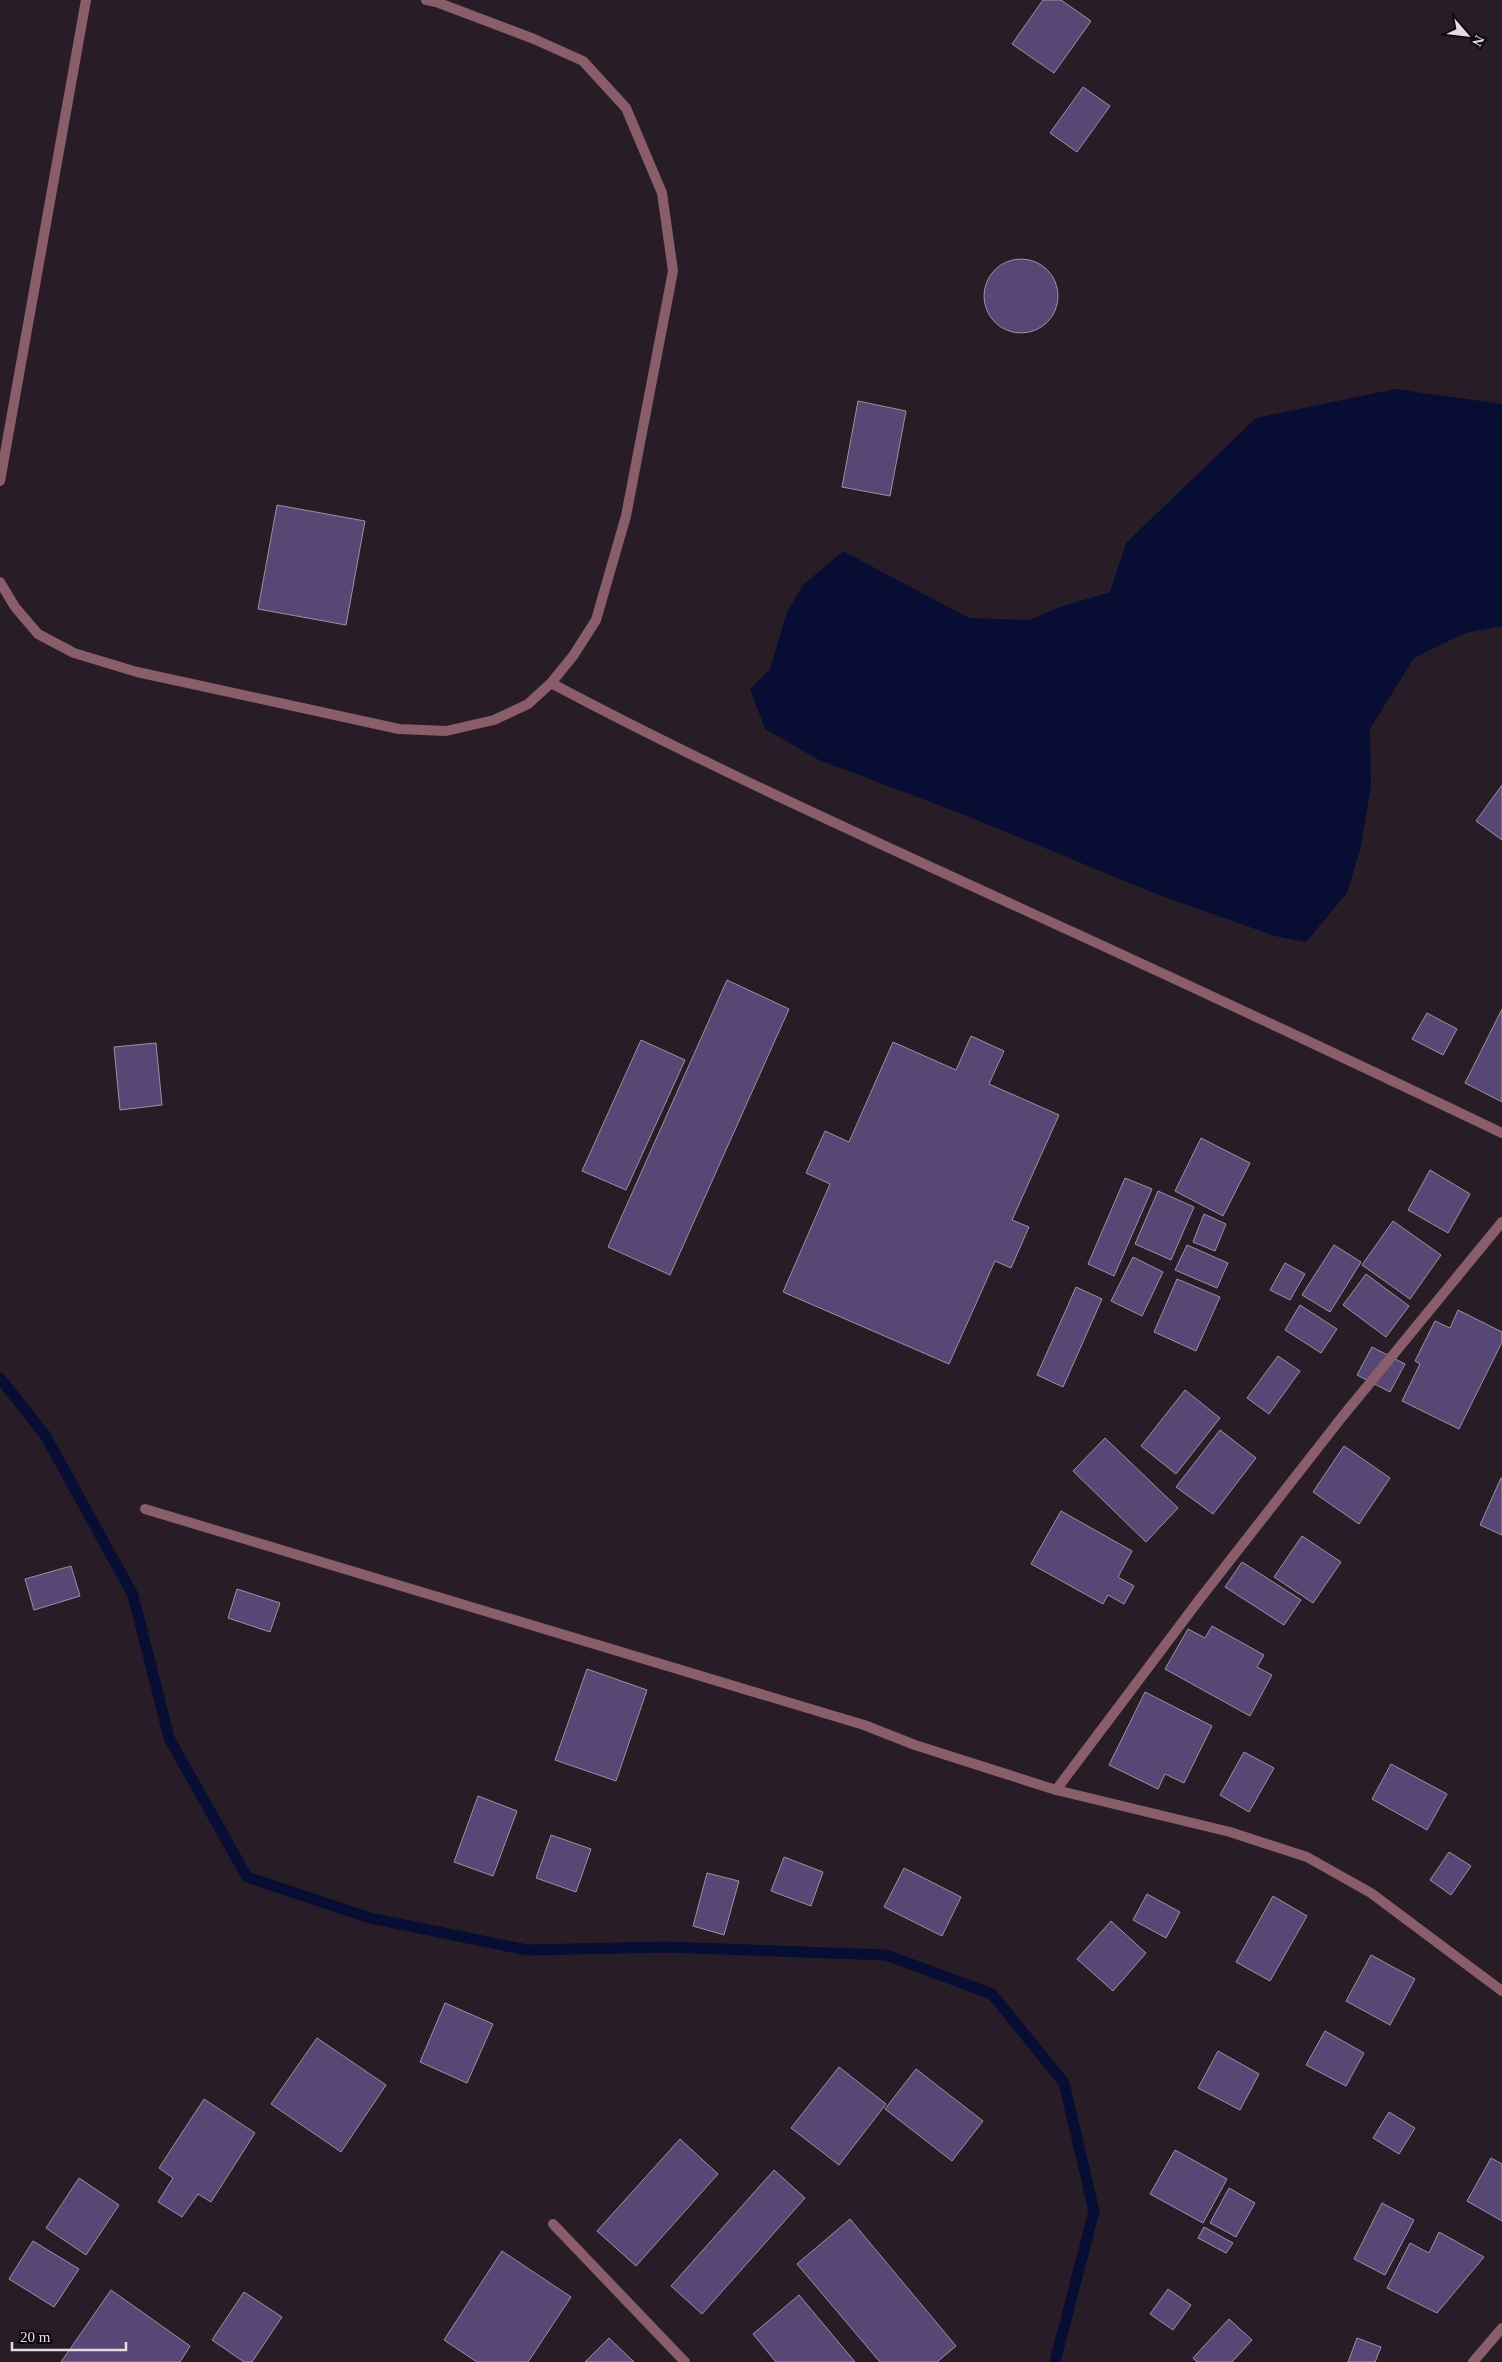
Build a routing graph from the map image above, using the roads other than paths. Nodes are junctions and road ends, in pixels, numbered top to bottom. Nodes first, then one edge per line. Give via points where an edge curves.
1 (86, 0) edge
2 (426, 0) edge
3 (0, 481) edge
4 (0, 582) edge
5 (551, 683) junction
6 (1502, 1133) edge
7 (1502, 1222) edge
8 (145, 1510) dead end
9 (1056, 1790) junction
10 (1502, 1991) edge
11 (553, 2224) dead end
12 (1502, 2328) edge
13 (685, 2362) edge
14 (1472, 2362) edge

1 - 3 street
2 - 5 street via 534,39 583,61 626,108 662,193 673,271 626,516 596,620
4 - 5 street via 15,607 38,634 74,653 137,672 399,729 446,731 494,720 528,704
5 - 6 street via 756,787 1269,1022
7 - 9 street via 1336,1425
8 - 9 street via 864,1725 915,1745
9 - 10 street via 1230,1832 1307,1857 1371,1893
11 - 13 street
12 - 14 street

